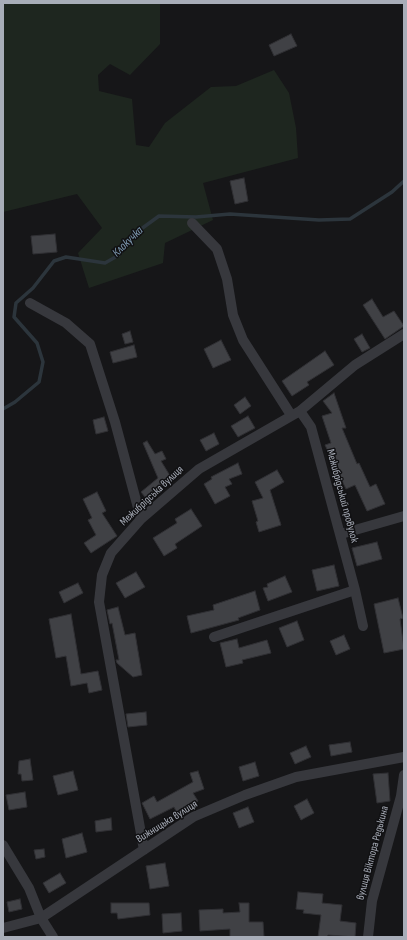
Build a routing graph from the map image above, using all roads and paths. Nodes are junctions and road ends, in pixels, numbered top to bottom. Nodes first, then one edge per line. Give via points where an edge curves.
1 (192, 223) dead end
2 (30, 303) dead end
3 (404, 334) edge
4 (296, 413) junction
5 (404, 516) edge
6 (141, 519) junction
7 (341, 534) junction
8 (355, 590) junction
9 (363, 626) dead end
10 (214, 637) dead end
11 (404, 756) edge
12 (404, 775) edge
13 (3, 845) edge
14 (144, 850) junction
15 (41, 918) junction
16 (3, 928) edge
17 (53, 937) edge
18 (368, 937) edge

1 - 4 street, Межибрідський провулок via 217,249 227,279 233,315 243,340
2 - 6 street via 66,323 90,344 115,422
3 - 4 street, Межибрідська вулиця via 354,365
4 - 6 street, Межибрідська вулиця via 199,469
4 - 7 street, Межибрідський провулок via 311,427
5 - 7 street
6 - 14 street, Межибрідська вулиця via 111,552 102,575 99,602
7 - 8 street, Межибрідський провулок
8 - 9 street, Межибрідський провулок
8 - 10 street
11 - 14 street, Вижницька вулиця via 296,777 245,795 193,817
12 - 18 street, вулиця Віктора Редькина via 398,808 372,901
13 - 15 street via 29,888
14 - 15 street, Вижницька вулиця
15 - 16 street, Вижницька вулиця
15 - 17 street

